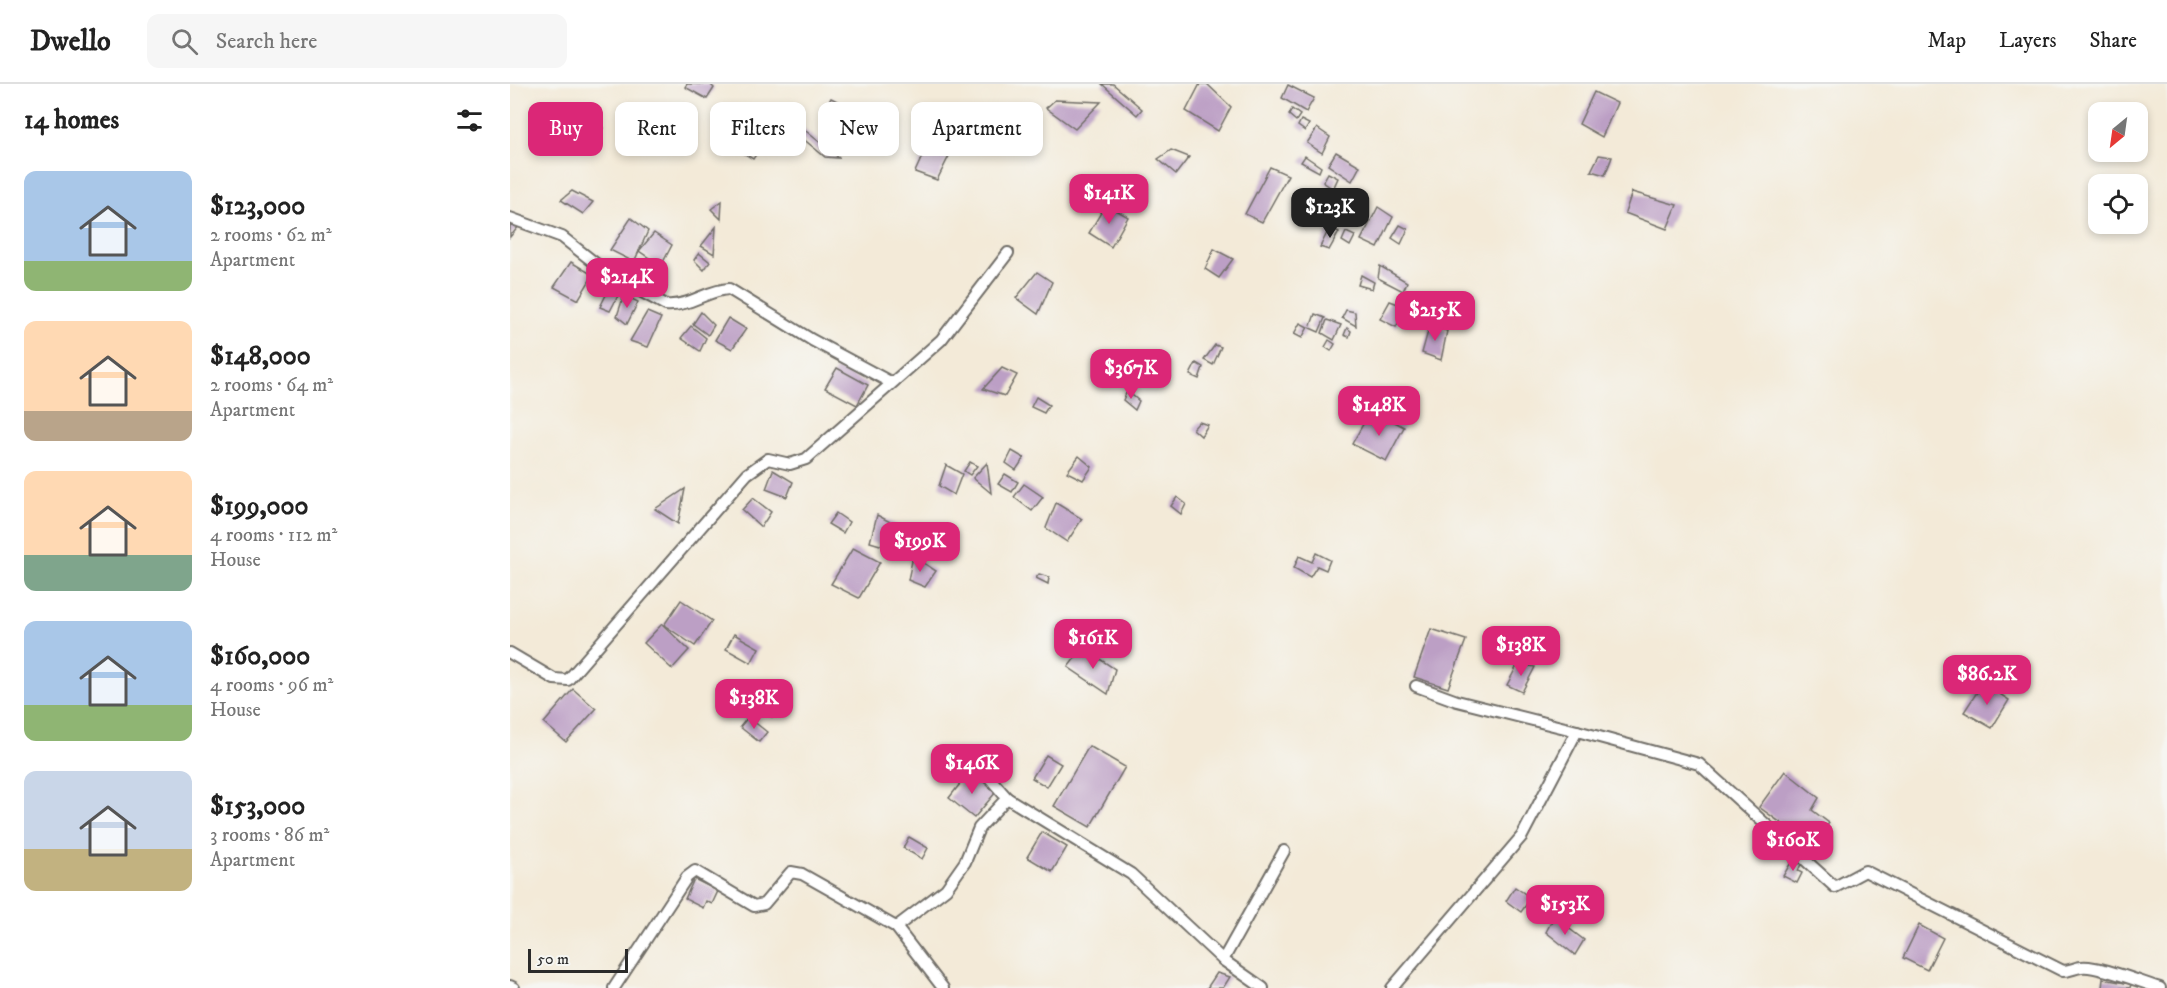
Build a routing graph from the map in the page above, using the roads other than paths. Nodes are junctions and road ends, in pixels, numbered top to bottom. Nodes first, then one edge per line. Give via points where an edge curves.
1 (510, 218) edge
2 (1008, 253) dead end
3 (891, 382) junction
4 (510, 653) edge
5 (1416, 686) dead end
6 (1577, 731) junction
7 (987, 775) dead end
8 (1007, 798) junction
9 (1284, 851) dead end
10 (896, 927) junction
11 (1223, 960) junction
12 (614, 988) edge
13 (943, 988) edge
14 (1263, 988) edge
15 (1392, 988) edge
16 (2160, 988) edge

1 - 3 street via 562,237 609,274 666,305 729,289
2 - 3 street via 941,340
3 - 4 street via 806,459 790,464 768,459 747,474 568,680 554,679
5 - 6 street via 1457,701
6 - 15 street via 1522,836
6 - 16 street via 1699,764 1832,886 1865,871 2062,971 2082,967 2106,971
7 - 8 street
8 - 10 street via 979,828 965,862 946,889
8 - 11 street via 1131,874
9 - 11 street
10 - 12 street via 802,874 790,872 764,904 754,906 695,871 687,877
10 - 13 street
11 - 14 street

